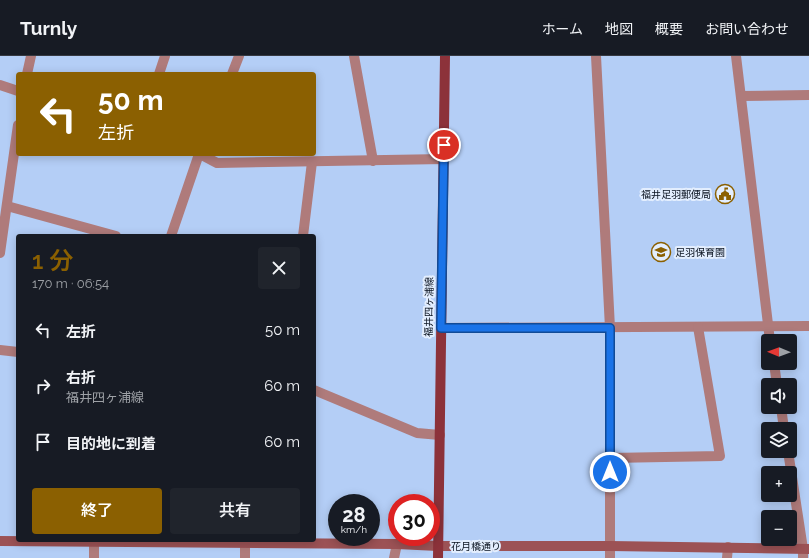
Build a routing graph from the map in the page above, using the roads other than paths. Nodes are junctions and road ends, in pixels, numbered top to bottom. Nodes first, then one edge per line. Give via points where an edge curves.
1 (31, 56) edge
2 (165, 56) edge
3 (239, 56) edge
4 (354, 56) edge
5 (445, 56) edge
6 (596, 56) edge
7 (736, 56) edge
8 (27, 72) edge
9 (160, 72) edge
10 (233, 72) edge
11 (0, 85) edge
12 (16, 90) edge
13 (809, 95) edge
14 (741, 96) junction
15 (16, 140) edge
16 (199, 156) edge
17 (204, 156) edge
18 (444, 160) junction
19 (373, 161) junction
20 (312, 162) junction
21 (7, 206) junction
22 (109, 234) edge
23 (172, 234) edge
24 (303, 234) edge
25 (0, 253) edge
26 (768, 326) junction
27 (809, 326) edge
28 (698, 327) junction
29 (441, 328) junction
30 (610, 328) junction
31 (769, 334) edge
32 (0, 350) edge
33 (16, 352) edge
34 (316, 391) edge
35 (440, 435) junction
36 (610, 458) junction
37 (789, 458) edge
38 (439, 494) edge
39 (0, 541) edge
40 (16, 541) edge
41 (94, 542) edge
42 (170, 542) edge
43 (265, 542) edge
44 (245, 543) junction
45 (388, 544) edge
46 (397, 546) edge
47 (438, 546) edge
48 (440, 546) edge
49 (610, 546) junction
50 (728, 548) junction
51 (805, 552) edge
52 (94, 558) edge
53 (245, 558) edge
54 (394, 558) edge
55 (438, 558) edge
56 (610, 558) edge
57 (727, 558) edge

1 - 8 street
2 - 9 street
3 - 10 street
4 - 19 street
5 - 18 main road, 福井四ヶ浦線
6 - 30 street
7 - 14 street
11 - 12 street
13 - 14 street
14 - 26 street
15 - 21 street
16 - 23 street
17 - 20 street via 217,163
18 - 19 street
18 - 29 main road, 福井四ヶ浦線
19 - 20 street
20 - 24 street
21 - 22 street
21 - 25 street
26 - 27 street
26 - 28 street
26 - 31 street
28 - 30 street
28 - 36 street via 720,456
29 - 30 street
29 - 35 main road, 福井四ヶ浦線
30 - 36 street
32 - 33 street
34 - 35 street via 417,433
35 - 38 main road, 福井四ヶ浦線
36 - 49 street
37 - 51 street
39 - 40 street, 花月橋通り
41 - 52 street
42 - 44 street, 花月橋通り
43 - 44 street, 花月橋通り
43 - 45 street, 花月橋通り
44 - 53 street
46 - 54 street
47 - 55 main road, 福井四ヶ浦線
48 - 49 street, 花月橋通り
49 - 50 street, 花月橋通り
49 - 56 street
50 - 51 street, 花月橋通り
50 - 57 street

